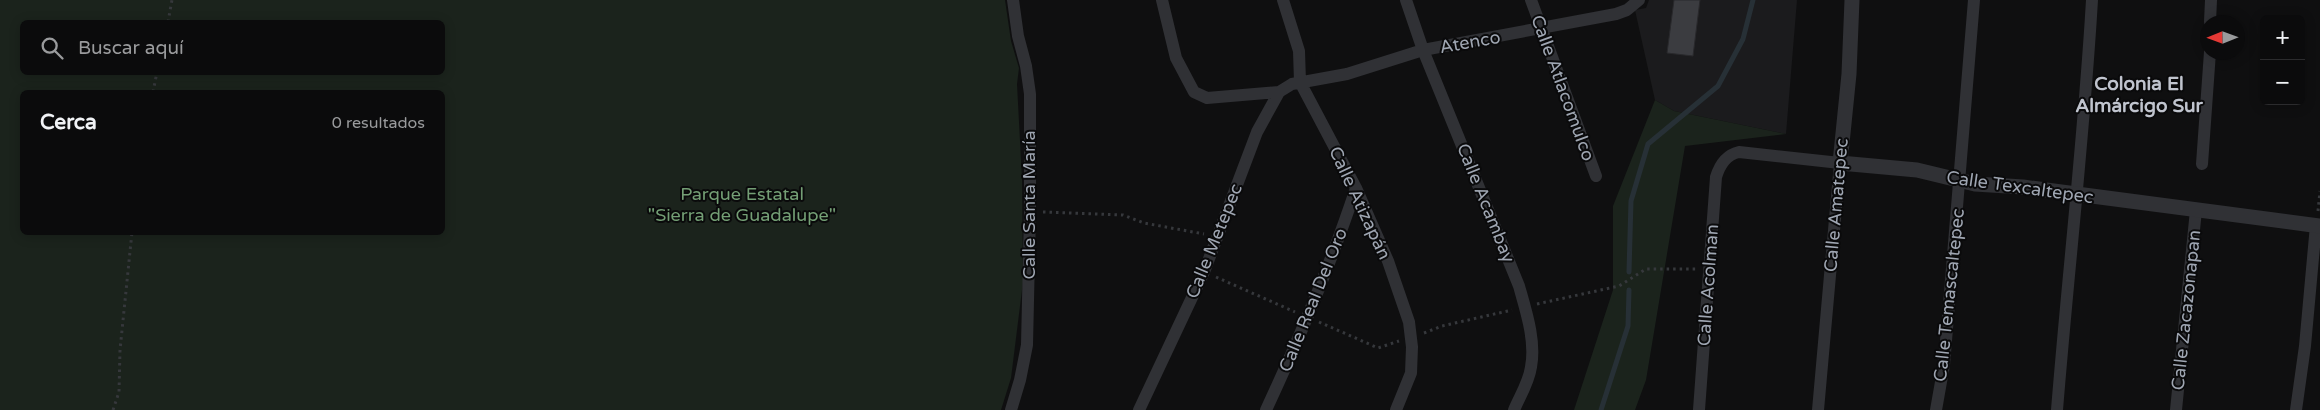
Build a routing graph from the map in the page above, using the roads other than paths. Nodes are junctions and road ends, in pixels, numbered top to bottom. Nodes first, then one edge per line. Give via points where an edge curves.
1 (1013, 0) edge
2 (1162, 0) edge
3 (1283, 0) edge
4 (1406, 0) edge
5 (1531, 0) edge
6 (1639, 0) edge
7 (1852, 0) edge
8 (1974, 0) edge
9 (2092, 0) edge
10 (2211, 0) edge
11 (2210, 15) edge
12 (1541, 29) junction
13 (1424, 50) junction
14 (2209, 60) edge
15 (1300, 82) junction
16 (1279, 92) junction
17 (1722, 161) joint
18 (1840, 163) junction
19 (2202, 164) dead end
20 (1596, 176) dead end
21 (1960, 182) junction
22 (1356, 188) junction
23 (2078, 195) junction
24 (2196, 210) junction
25 (2318, 226) edge
26 (1011, 410) edge
27 (1139, 410) edge
28 (1266, 410) edge
29 (1396, 410) edge
30 (1514, 410) edge
31 (1699, 410) edge
32 (1818, 410) edge
33 (1936, 410) edge
34 (2056, 410) edge
35 (2176, 410) edge
36 (2296, 410) edge

1 - 26 street, Calle Santa María via 1030,94 1030,212 1027,345
2 - 16 street via 1176,58 1194,92 1207,98
3 - 15 street, Calle Atizapán via 1300,51
4 - 13 street, Calle Acambay
5 - 12 street, Calle Atlacomulco
6 - 12 street, Atenco via 1616,14
7 - 18 street, Calle Amatepec
8 - 21 street, Calle Temascaltepec
9 - 23 street
10 - 11 street
12 - 13 street, Atenco
12 - 20 street, Calle Atlacomulco
13 - 15 street, Atenco via 1347,74
13 - 30 street, Calle Acambay via 1525,307 1532,367
14 - 19 street
15 - 16 street
15 - 22 street, Calle Atizapán
16 - 27 street, Calle Metepec via 1258,132 1204,272
17 - 18 street, Calle Texcaltepec via 1739,152
17 - 31 street, Calle Acolman via 1716,177
18 - 21 street, Calle Texcaltepec via 1917,170
18 - 32 street, Calle Amatepec
21 - 23 street, Calle Texcaltepec
21 - 33 street, Calle Temascaltepec via 1944,365
22 - 28 street, Calle Real Del Oro via 1309,318
22 - 29 street, Calle Atizapán via 1388,261 1411,337 1411,374
23 - 24 street, Calle Texcaltepec
23 - 34 street
24 - 25 street, Calle Texcaltepec
24 - 35 street, Calle Zacazonapan
25 - 36 street

